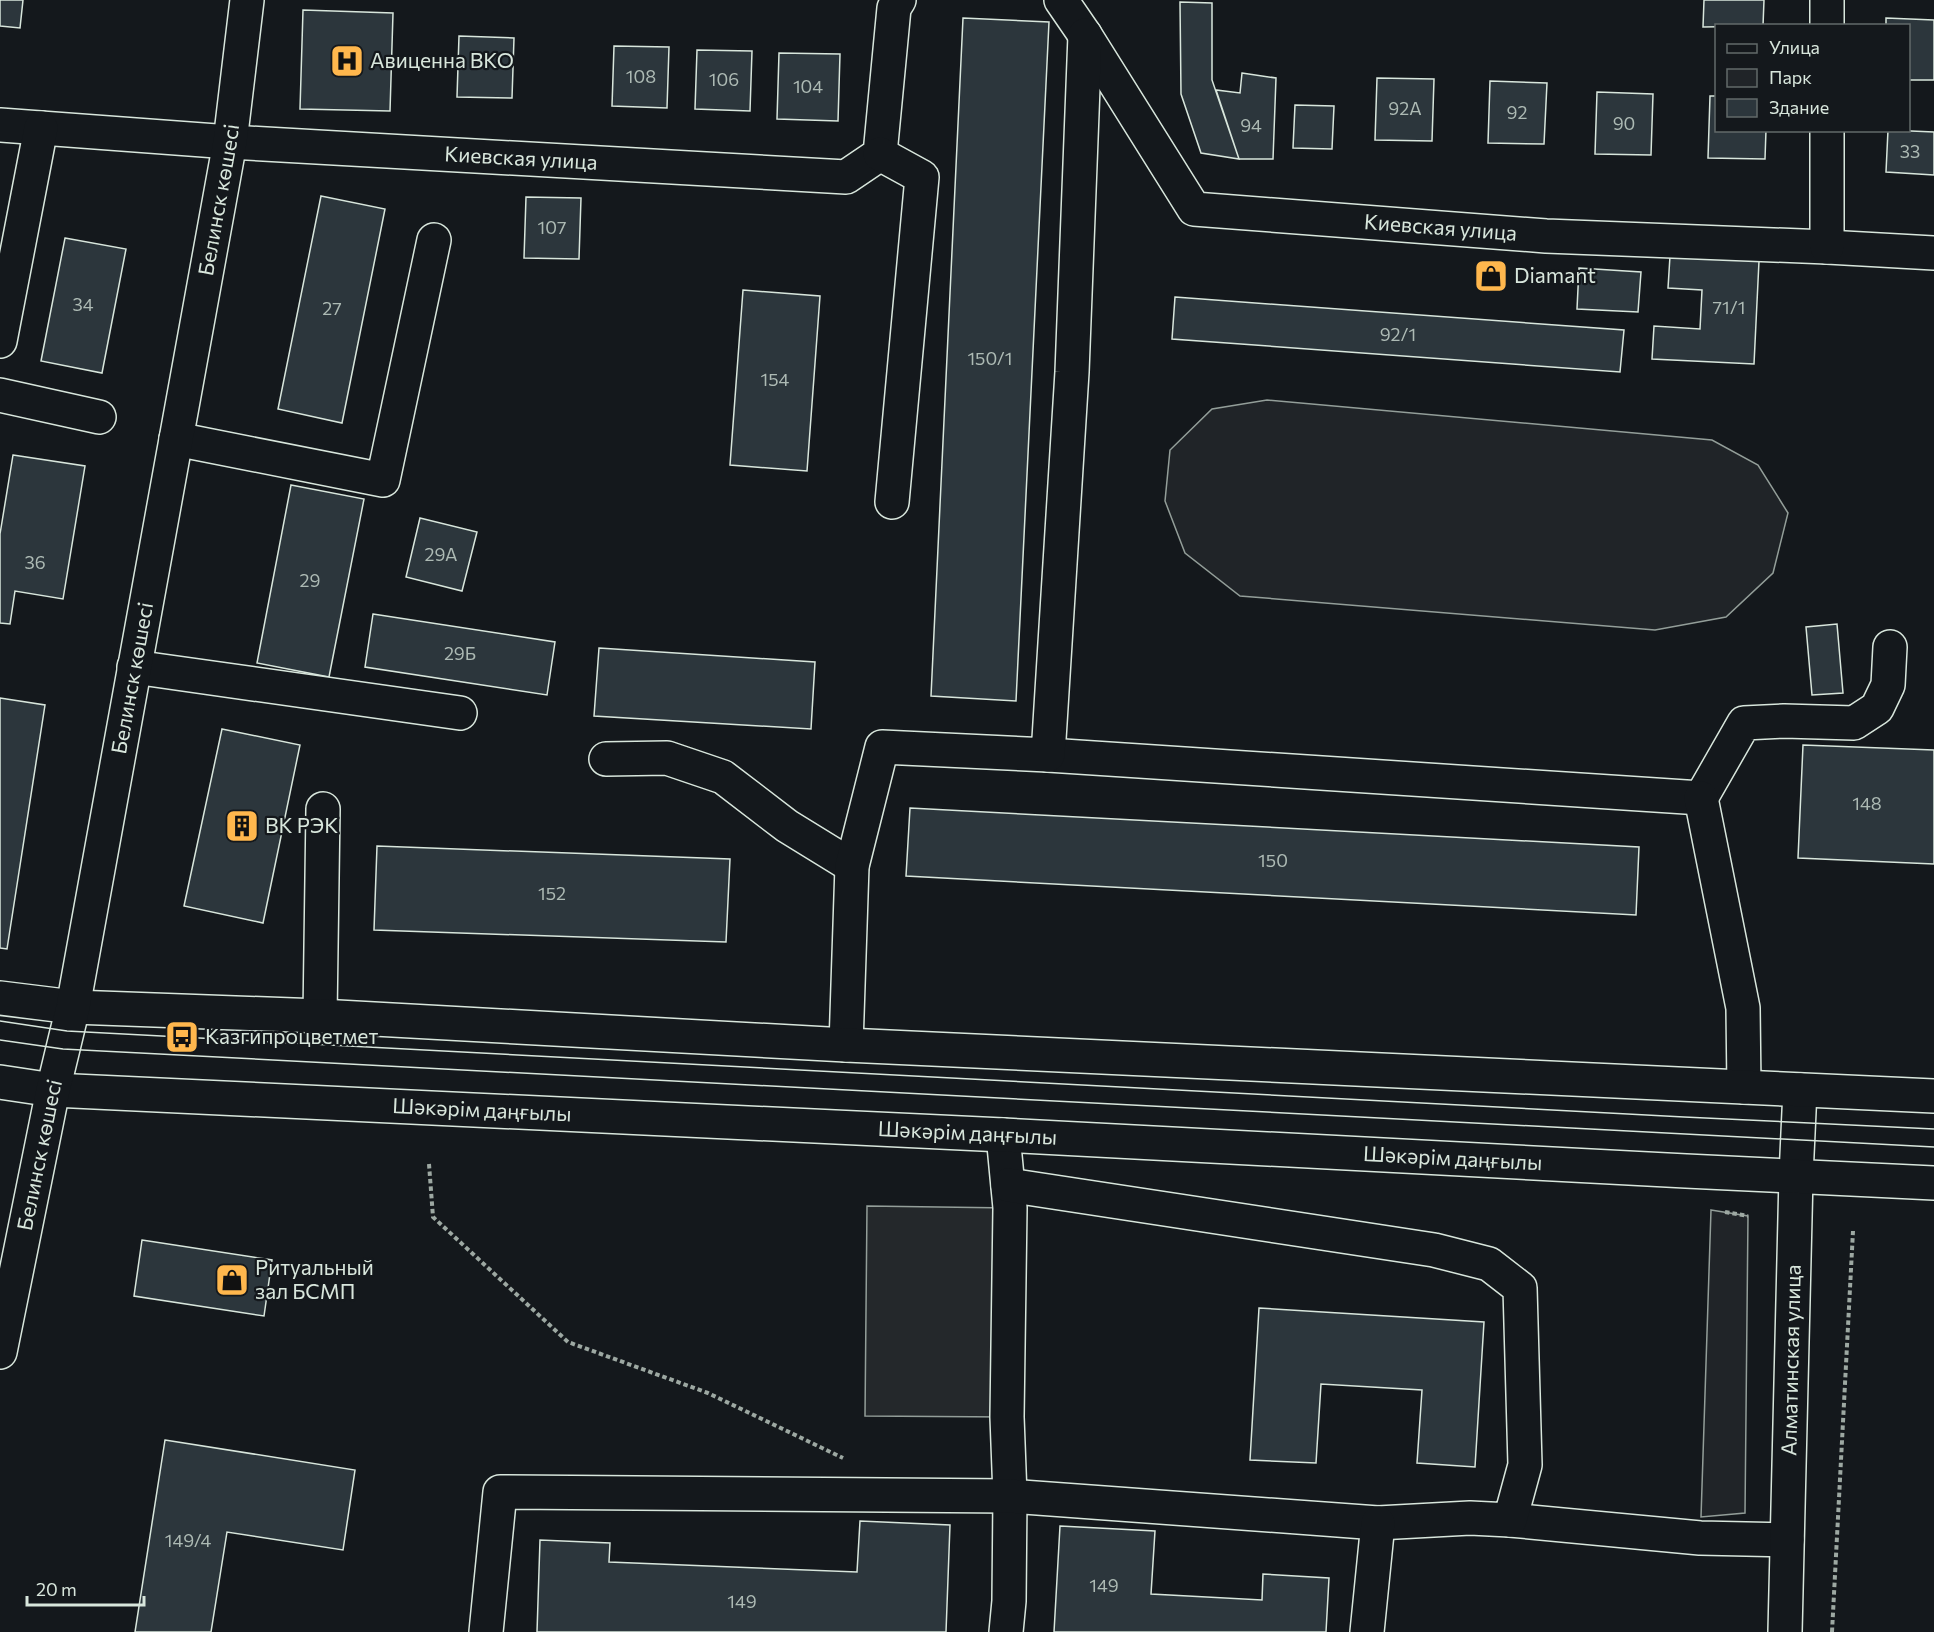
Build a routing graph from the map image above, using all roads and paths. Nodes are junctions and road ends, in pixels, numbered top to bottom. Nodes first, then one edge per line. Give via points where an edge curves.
1 (247, 0) edge
2 (899, 0) edge
3 (1061, 0) edge
4 (1827, 0) edge
5 (1827, 24) edge
6 (1085, 35) junction
7 (0, 125) edge
8 (41, 128) junction
9 (1827, 132) edge
10 (230, 142) junction
11 (880, 154) junction
12 (434, 240) dead end
13 (1827, 247) junction
14 (1934, 253) edge
15 (0, 341) edge
16 (0, 395) edge
17 (99, 417) dead end
18 (176, 439) junction
19 (892, 502) dead end
20 (1890, 647) dead end
21 (134, 667) junction
22 (460, 713) dead end
23 (1048, 754) junction
24 (606, 759) dead end
25 (1701, 798) junction
26 (323, 808) dead end
27 (852, 866) junction
28 (0, 998) edge
29 (73, 1007) junction
30 (320, 1016) junction
31 (846, 1045) junction
32 (0, 1082) edge
33 (1744, 1087) junction
34 (53, 1090) junction
35 (1800, 1090) junction
36 (1934, 1096) edge
37 (1003, 1135) junction
38 (429, 1164) dead end
39 (1796, 1176) junction
40 (1934, 1182) edge
41 (1008, 1185) junction
42 (1852, 1231) dead end
43 (0, 1352) edge
44 (883, 1495) junction
45 (1010, 1496) junction
46 (1510, 1520) junction
47 (1378, 1523) junction
48 (1787, 1540) junction
49 (486, 1632) edge
50 (1006, 1632) edge
51 (1367, 1632) edge
52 (1785, 1632) edge
53 (1832, 1632) edge

1 - 10 main road, Белинск көшесі
2 - 11 main road via 894,8
3 - 6 main road, Киевская улица
4 - 5 main road
6 - 13 main road, Киевская улица via 1194,209 1546,236
6 - 23 main road via 1071,372
7 - 8 main road, Киевская улица
8 - 10 main road, Киевская улица
8 - 15 main road
9 - 13 main road
10 - 11 main road, Киевская улица via 846,177
10 - 18 main road, Белинск көшесі
11 - 19 main road via 922,177
12 - 18 main road via 383,480
13 - 14 main road, Киевская улица
16 - 17 main road
18 - 21 main road, Белинск көшесі
20 - 25 main road via 1888,685 1877,708 1854,723 1744,723
21 - 22 main road
21 - 29 main road, Белинск көшесі
23 - 25 main road
23 - 27 main road via 882,747
24 - 27 main road via 667,758 723,777 786,826
25 - 33 main road via 1743,1008
26 - 30 main road
27 - 31 main road
28 - 29 main road
29 - 30 main road
29 - 34 main road, Белинск көшесі
30 - 31 main road
31 - 33 main road
32 - 34 main road, Шәкәрім даңғылы
33 - 35 main road
34 - 37 main road, Шәкәрім даңғылы
34 - 43 main road, Белинск көшесі
35 - 36 main road
35 - 39 main road, Алматинская улица
37 - 39 main road, Шәкәрім даңғылы
37 - 41 main road
38 - 44 path via 434,1217 568,1342 708,1393 840,1455
39 - 40 main road, Шәкәрім даңғылы
39 - 48 main road, Алматинская улица
41 - 45 main road
41 - 46 main road via 1434,1250 1489,1264 1520,1288 1525,1465
42 - 53 path
44 - 45 main road
44 - 49 main road via 500,1492
45 - 47 main road
45 - 50 main road
46 - 47 main road
46 - 48 main road via 1700,1538
47 - 51 main road
48 - 52 main road, Алматинская улица

